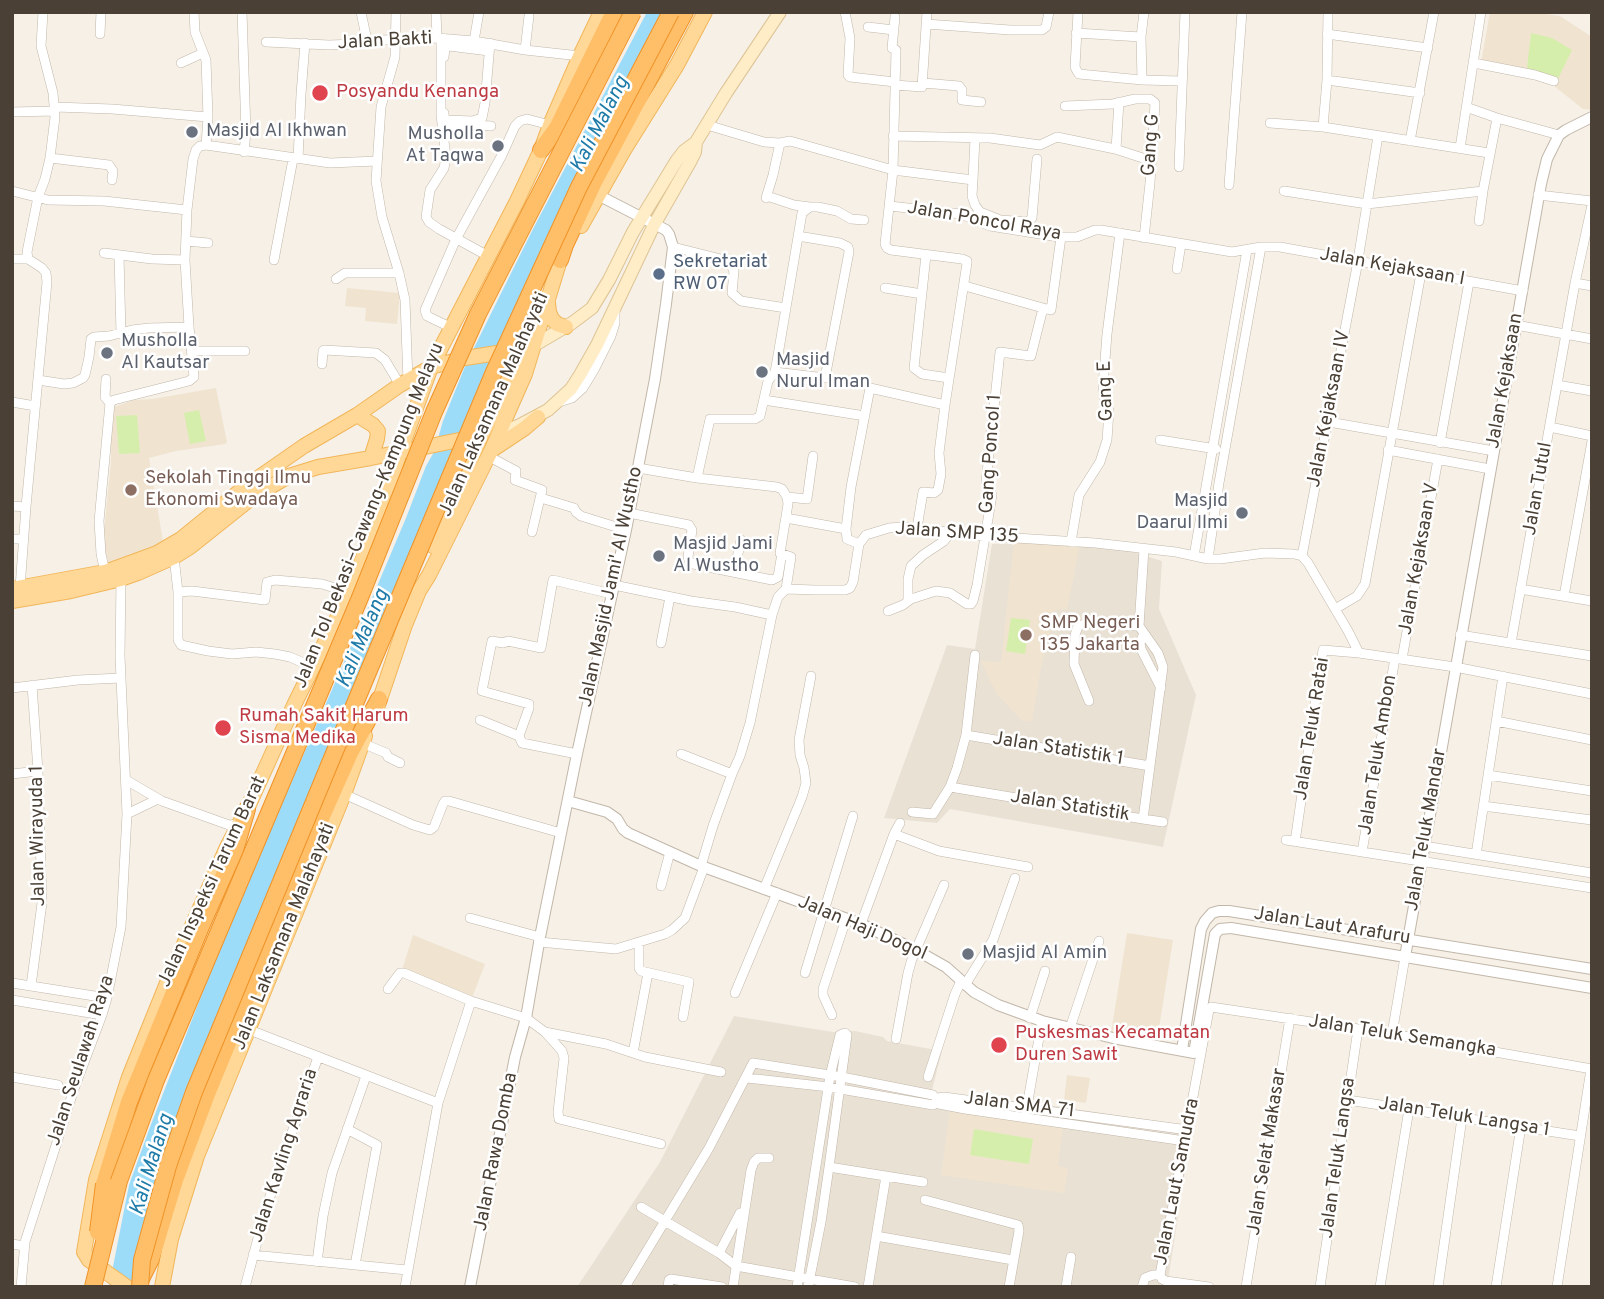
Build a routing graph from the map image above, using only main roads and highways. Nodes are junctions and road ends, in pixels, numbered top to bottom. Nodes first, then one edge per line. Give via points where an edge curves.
1 (601, 12) edge
2 (614, 12) edge
3 (633, 12) edge
4 (671, 12) edge
5 (685, 12) edge
6 (705, 12) edge
7 (780, 12) edge
8 (696, 142) junction
9 (541, 150) junction
10 (560, 260) junction
11 (548, 302) junction
12 (566, 327) junction
13 (520, 349) junction
14 (431, 367) junction
15 (356, 415) junction
16 (538, 417) junction
17 (499, 433) junction
18 (477, 437) junction
19 (400, 452) junction
20 (490, 453) junction
21 (371, 458) junction
22 (419, 591) junction
23 (15, 593) edge
24 (379, 699) joint
25 (356, 748) junction
26 (247, 809) junction
27 (171, 1239) junction
28 (140, 1285) edge
29 (92, 1287) edge
30 (162, 1287) edge

1 - 9 main road, Jalan Inspeksi Tarum Barat
2 - 9 highway via 557,128
3 - 29 highway, Jalan Tol Bekasi–Cawang–Kampung Melayu, bridge via 478,314 434,412 156,1080 119,1181
4 - 28 highway, bridge via 579,187 494,372 194,1092 168,1166 142,1261
5 - 10 highway via 594,182
6 - 10 main road, Jalan Laksamana Malahayati
7 - 8 main road
8 - 12 main road via 684,151 592,308
8 - 16 main road via 695,152 580,376
9 - 14 main road, Jalan Inspeksi Tarum Barat
10 - 11 main road, Jalan Laksamana Malahayati
10 - 13 main road, Jalan Laksamana Malahayati
11 - 12 main road via 552,319
11 - 13 main road, Jalan Laksamana Malahayati
12 - 13 main road
13 - 14 main road
13 - 17 main road, Jalan Laksamana Malahayati via 525,374
13 - 18 main road, Jalan Laksamana Malahayati via 492,415
14 - 15 main road
14 - 19 main road, Jalan Inspeksi Tarum Barat
15 - 21 main road via 378,431
15 - 23 main road via 304,446 158,552 106,572
16 - 17 main road
16 - 20 main road
17 - 18 main road
17 - 20 main road, Jalan Laksamana Malahayati
18 - 19 main road
18 - 22 main road, Jalan Laksamana Malahayati via 424,566
19 - 21 main road
19 - 26 main road, Jalan Inspeksi Tarum Barat via 349,594
20 - 22 main road, Jalan Laksamana Malahayati
21 - 23 main road via 289,476 254,496 174,557 121,579 71,591
22 - 24 main road, Jalan Laksamana Malahayati
24 - 25 highway
25 - 27 main road, Jalan Laksamana Malahayati via 344,794 197,1156
25 - 28 highway via 311,841 207,1094
26 - 28 main road, Jalan Inspeksi Tarum Barat via 169,978 129,1077 96,1180 84,1252 92,1263
26 - 29 highway, bridge via 130,1102 104,1184
27 - 28 main road
27 - 30 main road, Jalan Laksamana Malahayati

